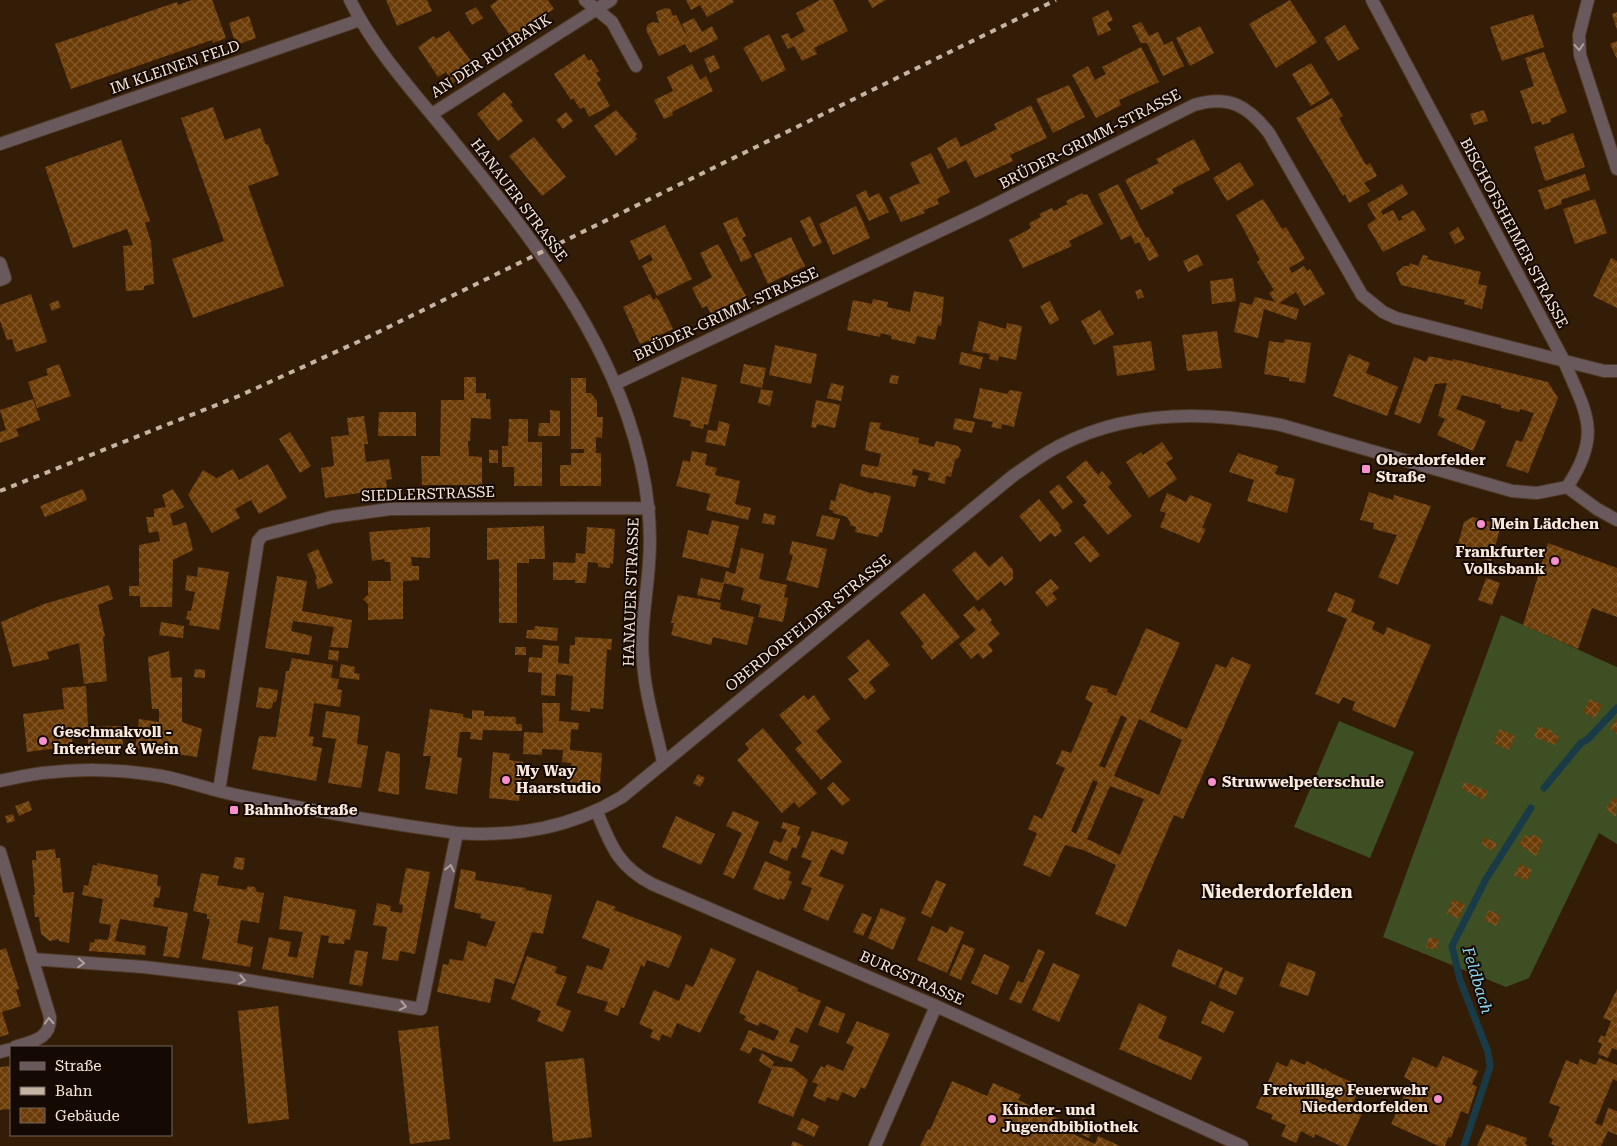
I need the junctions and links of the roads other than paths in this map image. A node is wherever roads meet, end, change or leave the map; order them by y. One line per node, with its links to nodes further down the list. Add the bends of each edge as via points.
1 (350, 0): 6 (street, HANAUER STRASSE)
2 (611, 0): 5 (street, AN DER RUHBANK)
3 (1372, 0): 13 (street, BISCHOFSHEIMER STRASSE)
4 (1588, 0): 10 (street, one-way to 10, via 1578,35 1580,55)
5 (589, 5): 7 (street, via 612,22); 8 (street, AN DER RUHBANK)
6 (360, 20): 8 (street, HANAUER STRASSE, via 388,61); 9 (street, IM KLEINEN FELD)
7 (636, 66)
8 (432, 114): 15 (street, HANAUER STRASSE, via 541,252 578,310)
9 (0, 144)
10 (1617, 169)
11 (0, 263): 12 (street, via 5,278)
12 (0, 280)
13 (1563, 359): 14 (street, BRÜDER-GRIMM-STRASSE, via 1604,371); 15 (street, BRÜDER-GRIMM-STRASSE, via 1396,318 1372,304 1362,295 1260,121 1240,105 1213,101 1194,105 978,213); 16 (street, BISCHOFSHEIMER STRASSE, via 1582,403 1589,434 1584,459)
14 (1617, 371)
15 (615, 384): 17 (street, HANAUER STRASSE, via 641,458)
16 (1567, 487): 18 (street); 19 (street, OBERDORFELDER STRASSE, via 1537,493 1512,491 1281,426 1228,416 1179,416 1109,427 1061,445 1014,475)
17 (649, 508): 19 (street, HANAUER STRASSE, via 643,662); 21 (street, SIEDLERSTRASSE, via 390,509 332,517 263,535 258,541)
18 (1617, 520)
19 (663, 762): 22 (street, OBERDORFELDER STRASSE, via 622,797)
20 (0, 781): 21 (street, OBERDORFELDER STRASSE, via 26,774 88,770 163,776)
21 (219, 792): 23 (street, OBERDORFELDER STRASSE)
22 (597, 812): 23 (street, OBERDORFELDER STRASSE, via 526,832); 26 (street, BURGSTRASSE, via 612,849 638,876)
23 (457, 832): 25 (street, one-way to 23, via 228,977 421,1009)
24 (0, 852): 25 (street)
25 (32, 959): 27 (street, one-way to 25, via 39,1039 50,1028)
26 (936, 1006): 28 (street); 29 (street, BURGSTRASSE)
27 (18, 1046)
28 (875, 1146)
29 (1242, 1146)

